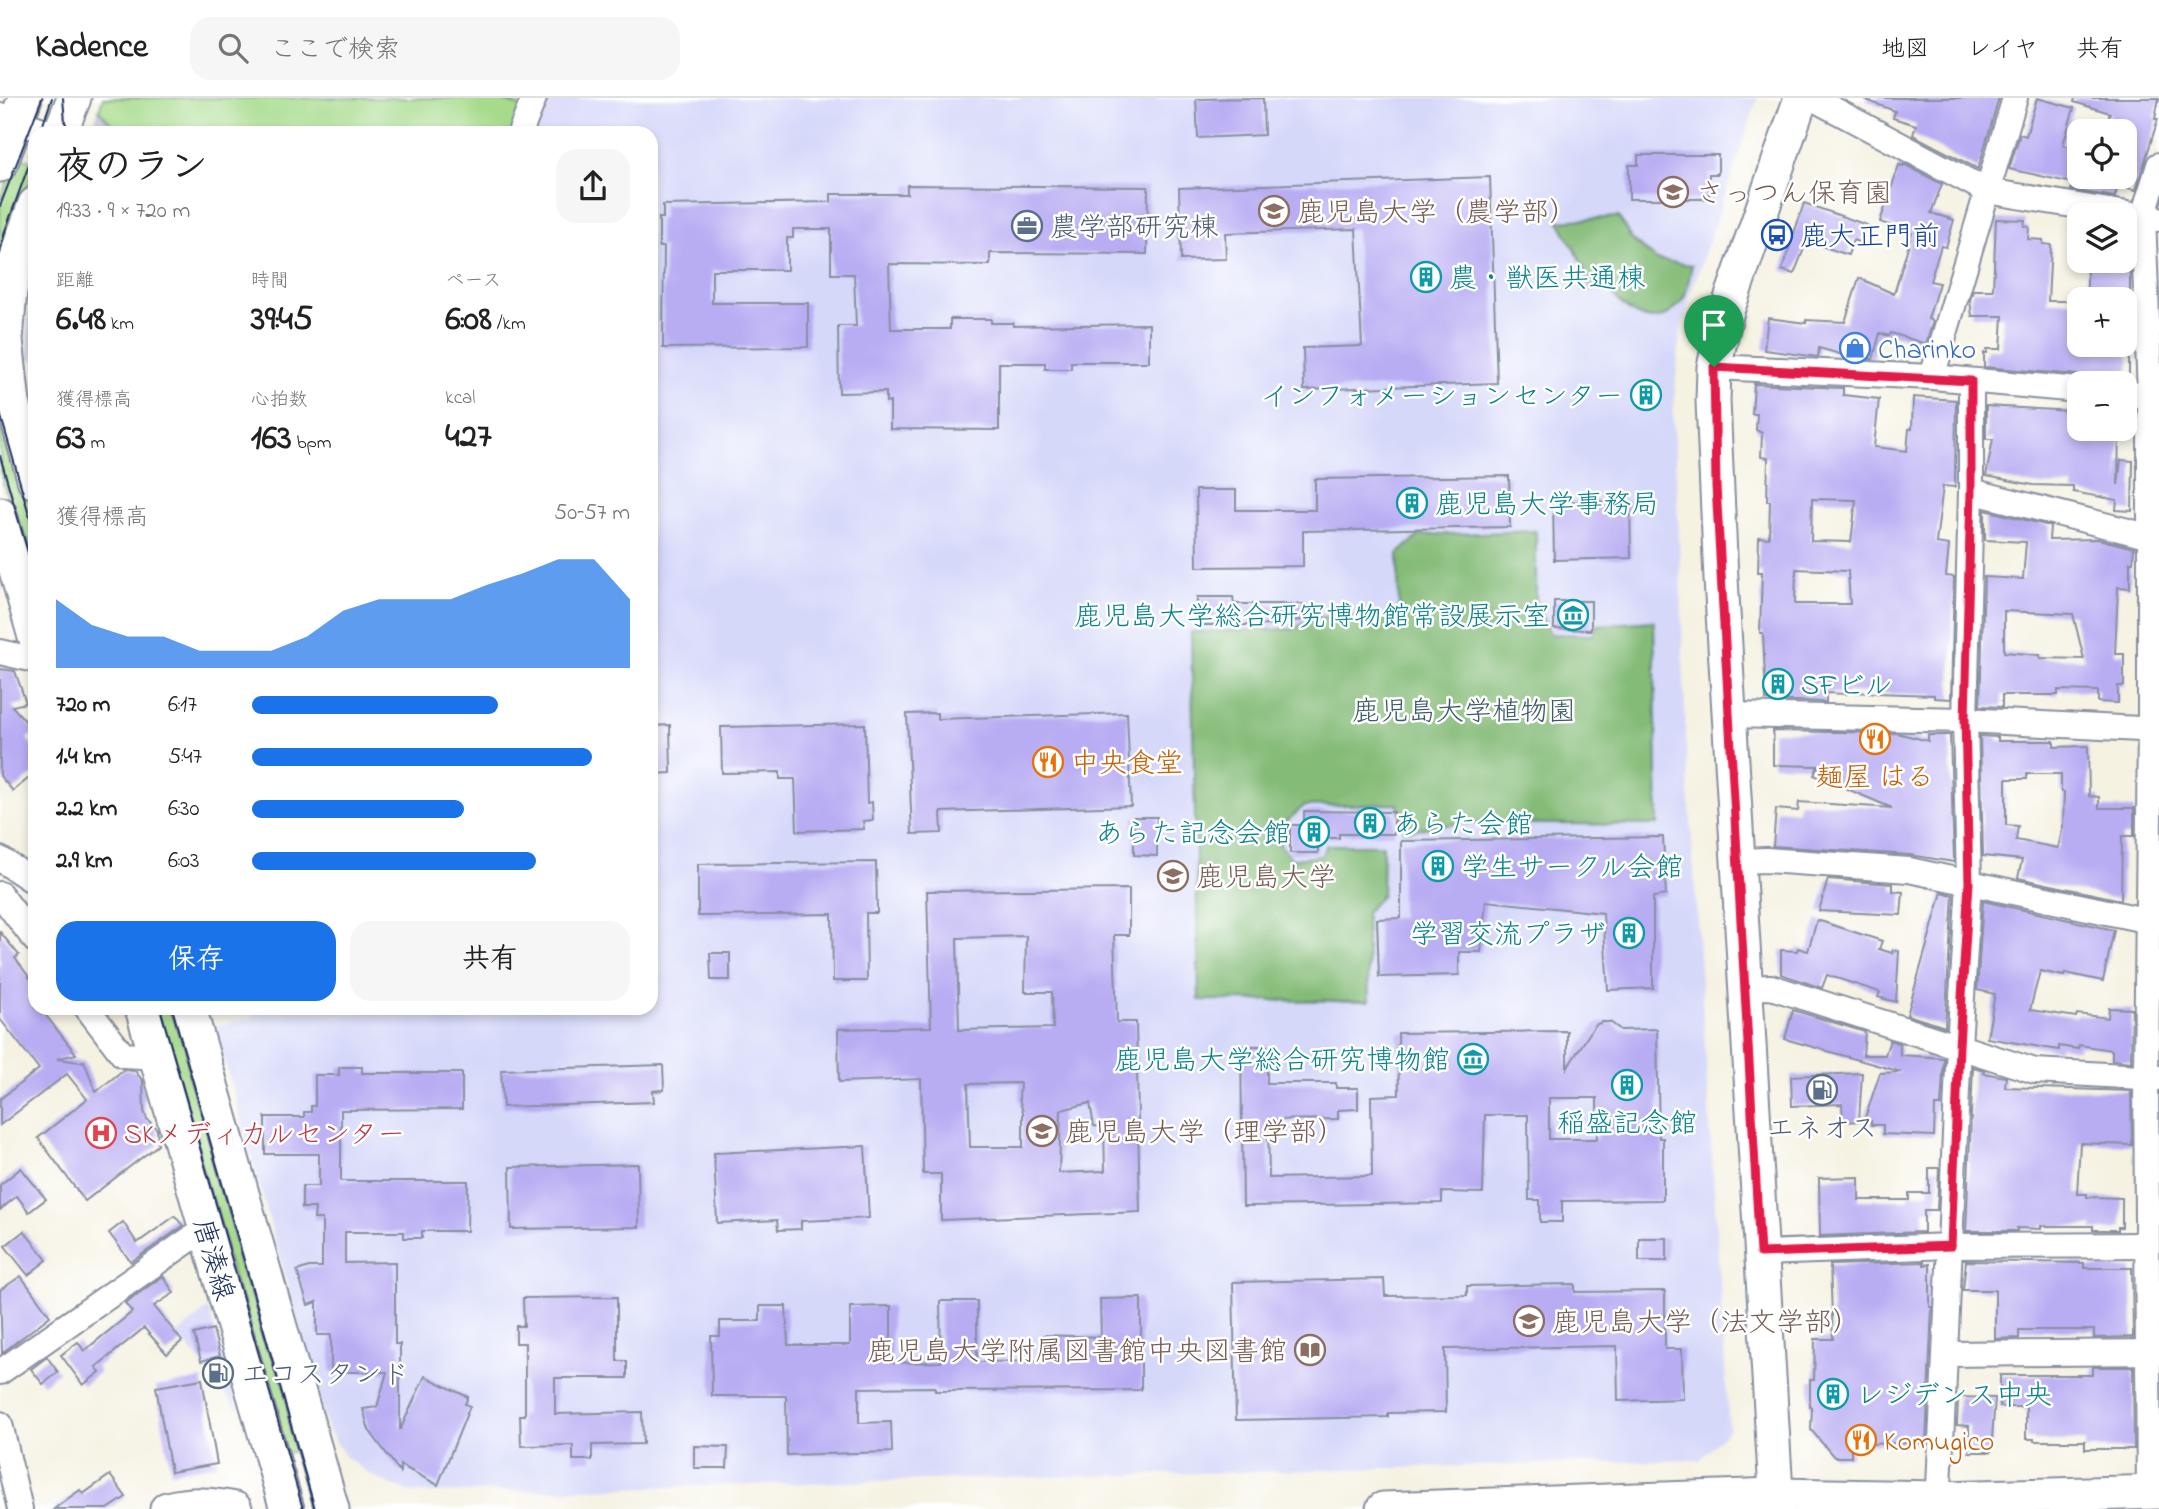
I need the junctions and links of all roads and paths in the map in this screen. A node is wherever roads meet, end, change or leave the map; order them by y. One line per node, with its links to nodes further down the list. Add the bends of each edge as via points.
1 (74, 98): 8 (street)
2 (534, 98): 9 (street)
3 (1801, 98): 15 (street, via 1727,311)
4 (1812, 98): 12 (street)
5 (2015, 98): 12 (street)
6 (14, 112): 7 (street); 10 (street)
7 (39, 126)
8 (63, 126)
9 (523, 126)
10 (0, 165)
11 (2159, 165): 13 (street)
12 (1987, 191): 13 (street); 16 (street)
13 (2151, 217): 19 (street)
14 (28, 223): 20 (street, via 10,291 6,340 13,403)
15 (1714, 367): 16 (street); 27 (street)
16 (1932, 377): 17 (street)
17 (1971, 381): 18 (street); 21 (street)
18 (2067, 389)
19 (2154, 396): 23 (street)
20 (28, 457)
21 (1971, 491): 23 (street); 28 (street)
22 (0, 514): 24 (street)
23 (2154, 538): 29 (street)
24 (28, 612)
25 (0, 652): 26 (street)
26 (28, 658)
27 (1729, 715): 28 (street); 31 (street)
28 (1965, 720): 29 (street); 33 (street)
29 (2154, 729): 35 (street)
30 (0, 859): 32 (street)
31 (1738, 862): 33 (street, via 1909,870); 37 (street)
32 (28, 877)
33 (1969, 883): 35 (street); 41 (street)
34 (0, 894): 36 (street)
35 (2153, 922): 43 (street)
36 (28, 931)
37 (1745, 988): 41 (street, via 1771,987); 47 (street)
38 (92, 1015): 42 (street, via 123,1055)
39 (144, 1015): 42 (street, 唐湊線)
40 (191, 1015): 59 (street, 唐湊線)
41 (1959, 1046): 43 (street, via 2035,1071); 46 (street)
42 (155, 1052): 44 (street, 唐湊線)
43 (2152, 1078): 45 (street)
44 (206, 1228): 50 (street); 58 (street, 唐湊線)
45 (2147, 1245): 46 (street); 48 (street)
46 (1951, 1246): 47 (street); 49 (street)
47 (1760, 1253): 53 (street)
48 (2154, 1352): 49 (street); 52 (street)
49 (1946, 1354): 55 (street)
50 (0, 1372)
51 (0, 1424): 54 (street)
52 (2152, 1498): 55 (street)
53 (1777, 1502): 55 (street); 60 (street)
54 (21, 1504)
55 (1938, 1504)
56 (167, 1509): 57 (street, via 185,1504)
57 (235, 1509)
58 (287, 1509)
59 (332, 1509)
60 (1383, 1509)

